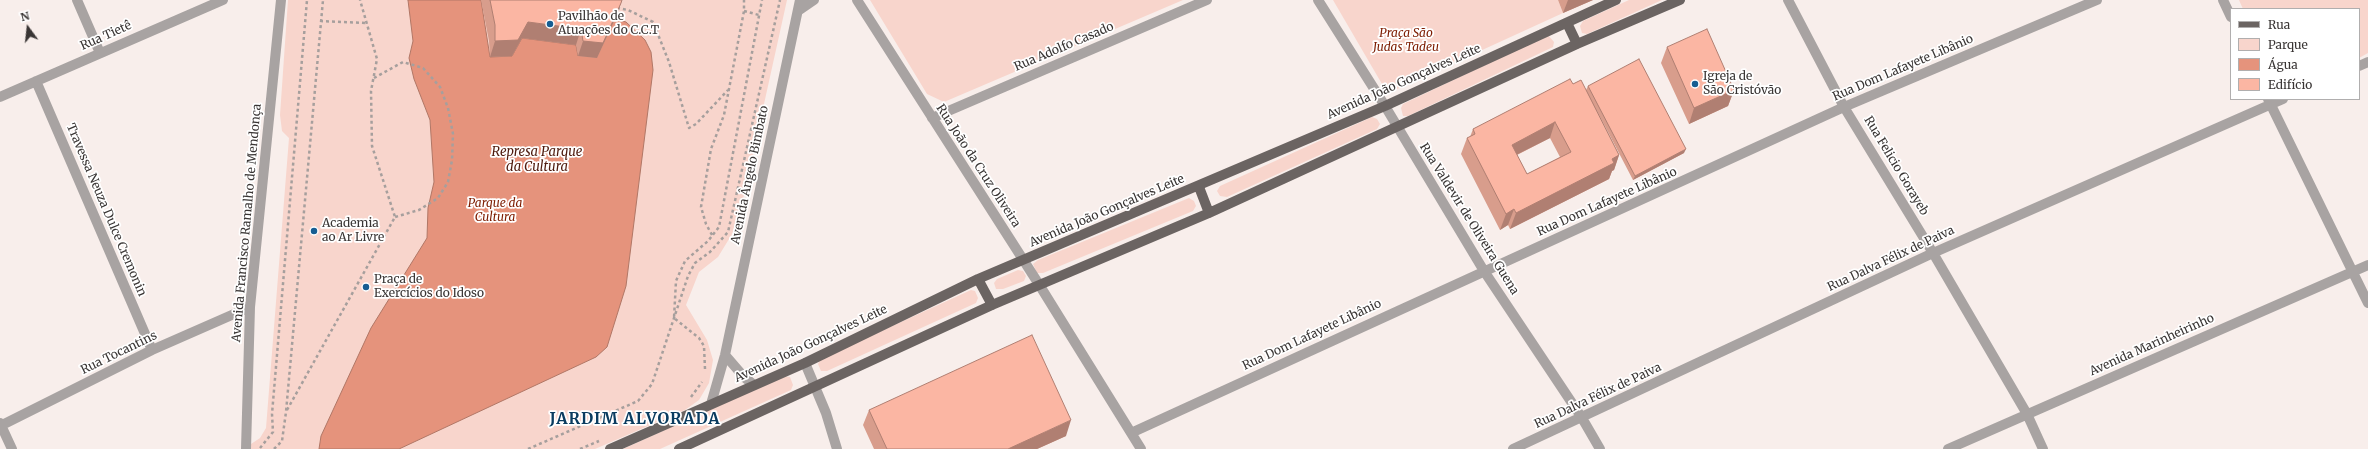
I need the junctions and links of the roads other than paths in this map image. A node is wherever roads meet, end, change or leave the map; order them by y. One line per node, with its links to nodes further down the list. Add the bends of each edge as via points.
1 (77, 0): 18 (street)
2 (223, 0): 18 (street, Rua Tietê)
3 (281, 0): 37 (street, Avenida Francisco Ramalho de Mendonça)
4 (800, 0): 14 (street, Avenida Ângelo Bimbato)
5 (814, 0): 14 (street)
6 (857, 0): 24 (street, Rua João da Cruz Oliveira)
7 (1207, 0): 24 (street, Rua Adolfo Casado)
8 (1318, 0): 22 (street, Rua Valdevir de Oliveira Guena)
9 (1616, 0): 16 (main road, Avenida João Gonçalves Leite)
10 (1680, 0): 17 (main road)
11 (1788, 0): 23 (street, Rua Felicio Gorayeb)
12 (2097, 0): 23 (street, Rua Dom Lafayete Libânio)
13 (2223, 0): 15 (street)
14 (798, 11): 39 (street, Avenida Ângelo Bimbato)
15 (2230, 15)
16 (1566, 23): 17 (main road); 22 (main road, Avenida João Gonçalves Leite)
17 (1577, 44): 25 (main road)
18 (100, 53): 19 (street, Rua Tietê)
19 (36, 81): 20 (street, Rua Tietê); 38 (street, Travessa Neuza Dulce Cremonin)
20 (0, 97)
21 (2269, 102): 28 (street, Rua Dalva Félix de Paiva); 32 (street)
22 (1385, 106): 25 (street, Rua Valdevir de Oliveira Guena); 26 (main road, Avenida João Gonçalves Leite)
23 (1844, 107): 28 (street, Rua Felicio Gorayeb); 31 (street, Rua Dom Lafayete Libânio, via 1702,174)
24 (932, 118): 29 (street, Rua João da Cruz Oliveira)
25 (1397, 127): 27 (main road); 31 (street, Rua Valdevir de Oliveira Guena)
26 (1198, 187): 27 (main road); 29 (main road, Avenida João Gonçalves Leite)
27 (1209, 213): 34 (main road)
28 (1933, 253): 44 (street, Rua Felicio Gorayeb); 45 (street, Rua Dalva Félix de Paiva)
29 (1023, 260): 33 (main road, Avenida João Gonçalves Leite); 34 (street, Rua João da Cruz Oliveira)
30 (2368, 265): 32 (street, Avenida Marinheirinho)
31 (1484, 270): 45 (street, Rua Valdevir de Oliveira Guena); 47 (street, Rua Dom Lafayete Libânio)
32 (2354, 271): 35 (street); 44 (street, Avenida Marinheirinho)
33 (978, 279): 36 (main road); 40 (main road, Avenida João Gonçalves Leite)
34 (1040, 286): 36 (main road); 47 (street, Rua João da Cruz Oliveira)
35 (2368, 303)
36 (992, 305): 42 (main road)
37 (250, 307): 38 (street, Rua Tocantins); 49 (street, Avenida Francisco Ramalho de Mendonça)
38 (152, 350): 46 (street, Rua Tocantins)
39 (725, 355): 41 (street); 43 (street, Avenida Ângelo Bimbato)
40 (805, 363): 41 (main road, Avenida João Gonçalves Leite); 42 (street)
41 (754, 385): 43 (main road, Avenida João Gonçalves Leite)
42 (816, 387): 51 (main road); 52 (street)
43 (711, 404): 50 (main road, Avenida João Gonçalves Leite)
44 (2027, 414): 56 (street, Avenida Marinheirinho); 57 (street, Rua Felicio Gorayeb)
45 (1582, 418): 54 (street, Rua Dalva Félix de Paiva); 55 (street, Rua Valdevir de Oliveira Guena)
46 (0, 425): 48 (street)
47 (1131, 433): 53 (street, Rua João da Cruz Oliveira)
48 (12, 449)
49 (246, 449)
50 (610, 449)
51 (679, 449)
52 (837, 449)
53 (1141, 449)
54 (1513, 449)
55 (1600, 449)
56 (1948, 449)
57 (2043, 449)

